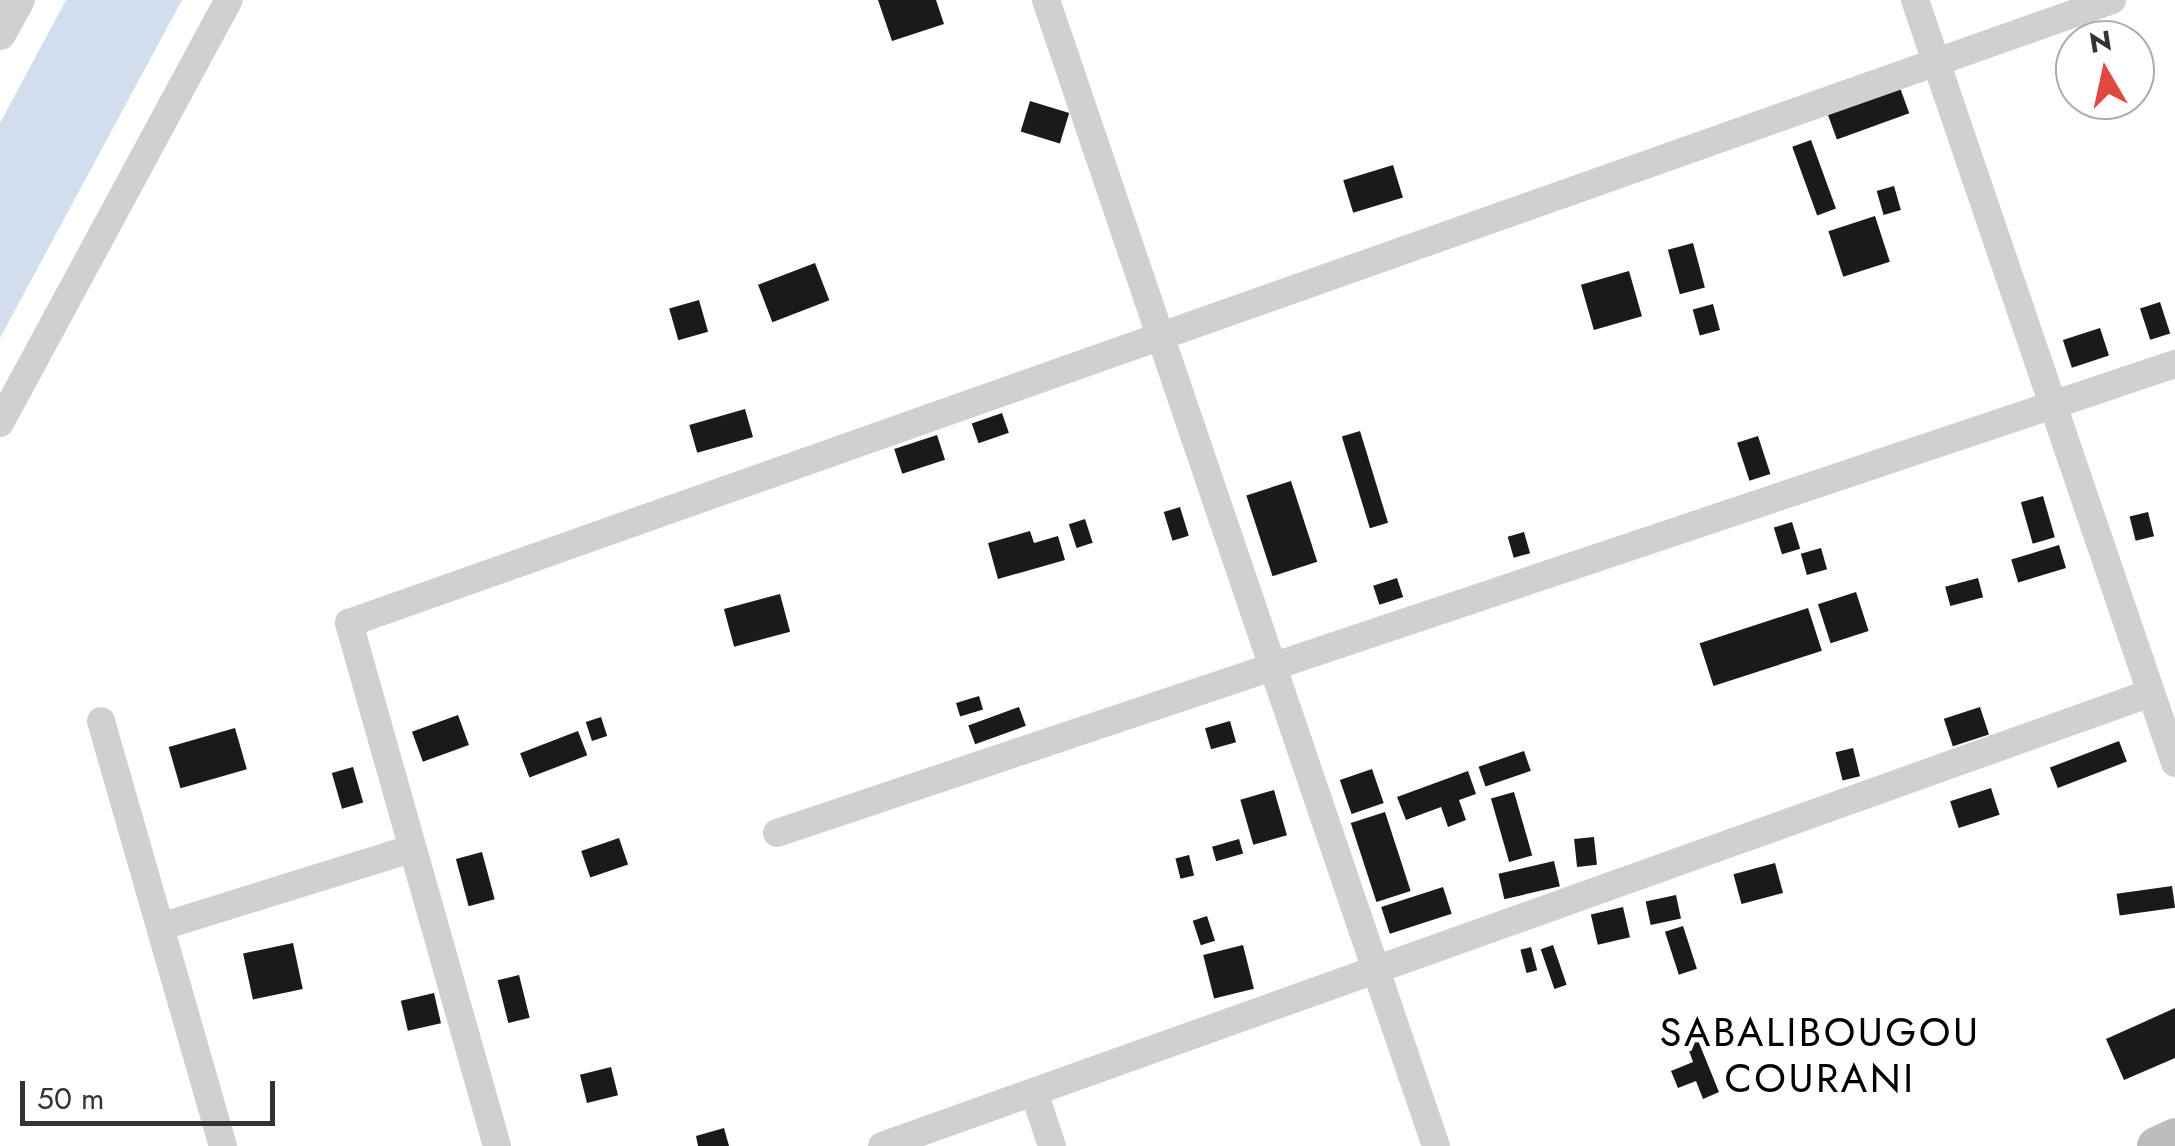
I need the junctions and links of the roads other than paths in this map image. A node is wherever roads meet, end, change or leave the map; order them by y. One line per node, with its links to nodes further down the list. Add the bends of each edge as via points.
1 (19, 0): 6 (street)
2 (229, 0): 11 (street)
3 (1046, 0): 8 (street)
4 (1915, 0): 7 (street)
5 (2112, 0): 7 (street)
6 (0, 34)
7 (1936, 62): 8 (street); 10 (street)
8 (1161, 336): 12 (street); 17 (street, via 349,623)
9 (2175, 364): 10 (street)
10 (2054, 408): 12 (street); 13 (street)
11 (0, 424)
12 (1274, 668): 16 (street); 19 (street)
13 (2151, 693): 15 (street); 19 (street)
14 (101, 721): 18 (street)
15 (2175, 763)
16 (777, 833)
17 (411, 849): 18 (street); 23 (street)
18 (160, 927): 22 (street)
19 (1376, 970): 20 (street); 26 (street)
20 (1034, 1092): 24 (street); 25 (street)
21 (2175, 1137): 27 (main road)
22 (214, 1142)
23 (497, 1146)
24 (882, 1146)
25 (1052, 1146)
26 (1436, 1146)
27 (2156, 1146)

